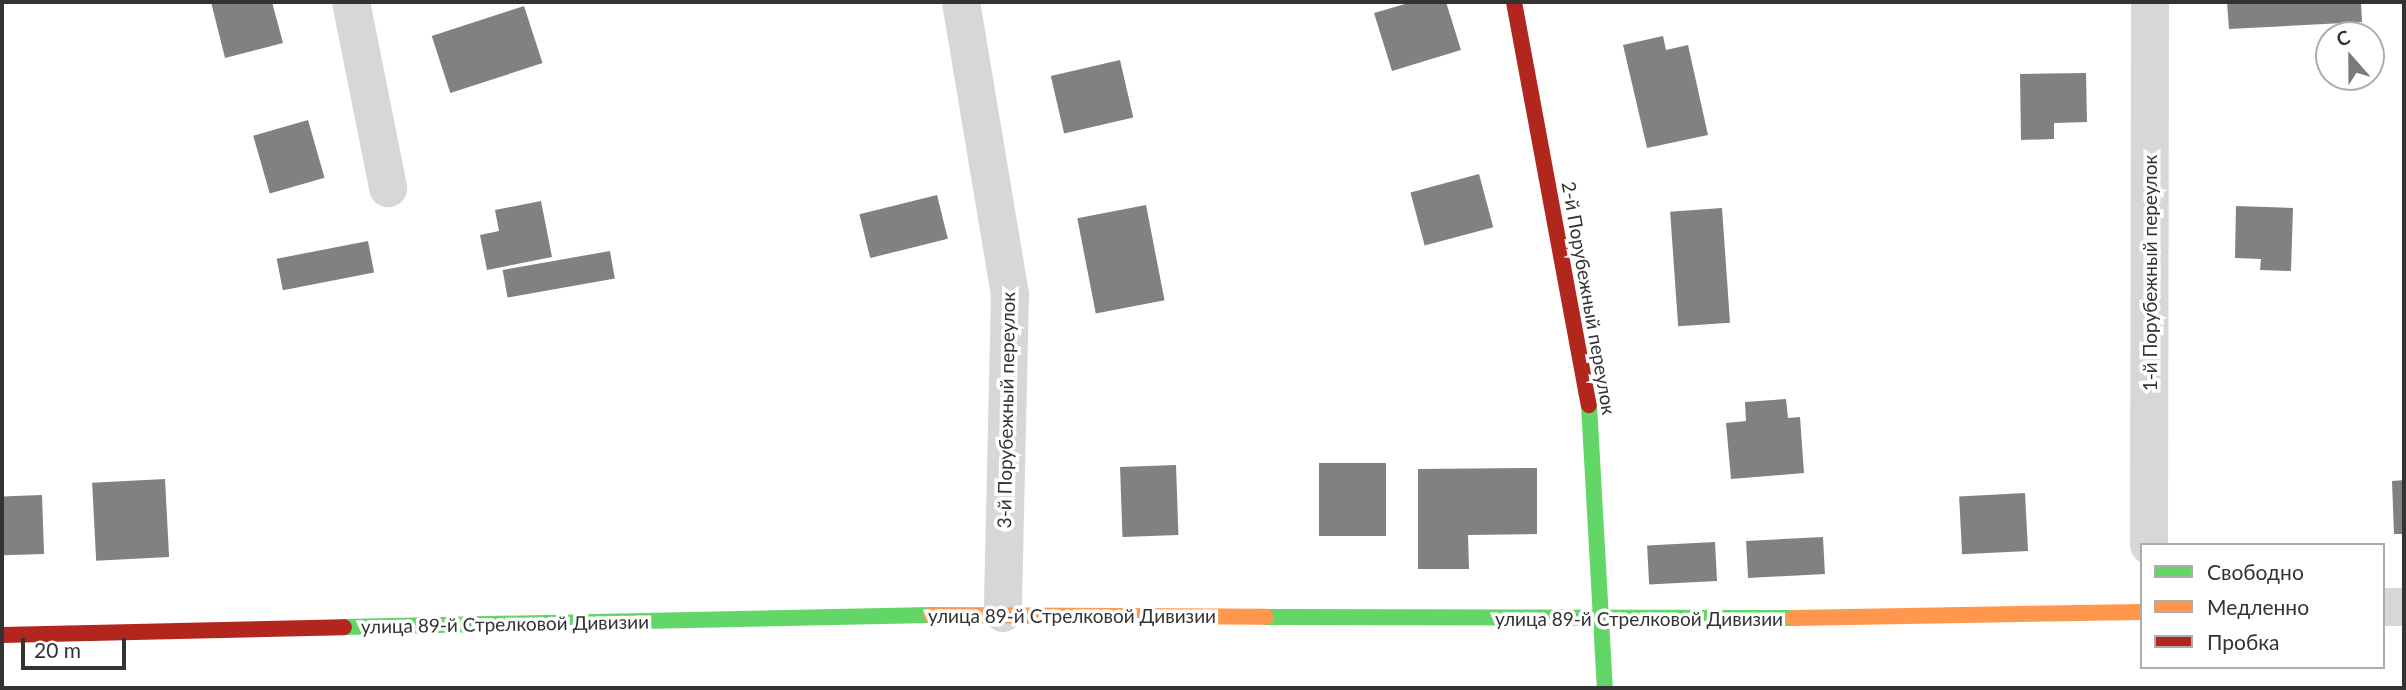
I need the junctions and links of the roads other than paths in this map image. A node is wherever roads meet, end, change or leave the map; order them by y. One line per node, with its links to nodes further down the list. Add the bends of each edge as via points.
1 (351, 2): 5 (street)
2 (961, 2): 10 (street, 3-й Порубежный переулок, via 1010,294)
3 (1514, 2): 11 (street, 2-й Порубежный переулок, via 1588,394)
4 (2150, 2): 6 (street, 1-й Порубежный переулок)
5 (388, 187)
6 (2150, 543)
7 (2385, 607): 8 (street)
8 (2404, 607)
9 (2140, 612): 11 (street, улица 89-й Стрелковой Дивизии)
10 (1003, 613): 11 (street, улица 89-й Стрелковой Дивизии); 12 (street, улица 89-й Стрелковой Дивизии)
11 (1604, 621): 13 (street, 2-й Порубежный переулок)
12 (2, 635)
13 (1605, 688)

